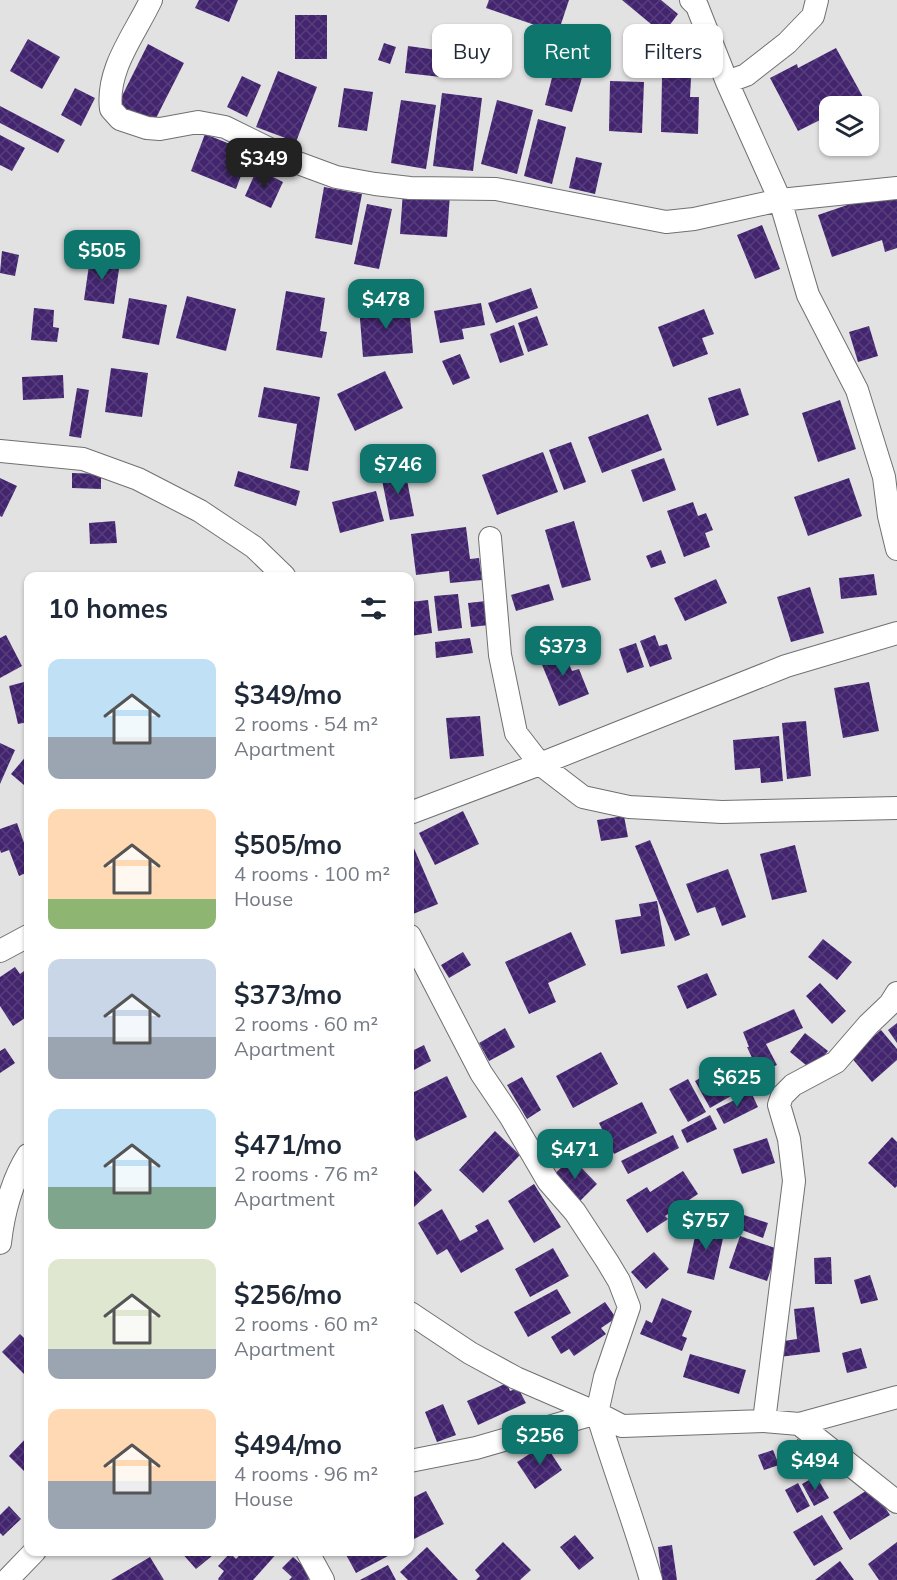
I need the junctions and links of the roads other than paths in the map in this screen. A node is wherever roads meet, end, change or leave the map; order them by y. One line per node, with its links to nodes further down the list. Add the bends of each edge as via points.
1 (151, 0): 6 (street, via 120,58 110,100 111,109 120,118 147,128 198,122 216,125 336,177 410,188 496,189 666,222)
2 (691, 0): 4 (street, via 697,6)
3 (817, 0): 4 (street, via 813,16 787,42 746,75)
4 (727, 82): 6 (street)
5 (897, 188): 6 (street)
6 (780, 200): 9 (street, via 808,295 857,390 884,477)
7 (0, 451): 10 (street, via 83,459 138,479 200,511 254,547)
8 (490, 538): 12 (street, via 500,655 516,733)
9 (897, 549)
10 (280, 572)
11 (897, 633): 12 (street, via 786,666)
12 (540, 764): 13 (street, via 583,797 629,807 722,812); 14 (street)
13 (897, 808)
14 (414, 811)
15 (24, 938): 17 (street)
16 (414, 944): 23 (street, via 481,1073 548,1181 575,1212 619,1281 628,1307)
17 (0, 951)
18 (897, 993): 24 (street, via 836,1062 793,1085 779,1105 795,1181)
19 (24, 1162): 20 (street, via 9,1198)
20 (0, 1243)
21 (414, 1316): 23 (street, via 516,1378)
22 (897, 1397): 25 (street)
23 (597, 1413): 24 (street, via 622,1426); 26 (street, via 476,1448); 32 (street)
24 (764, 1421): 25 (street)
25 (799, 1424): 27 (street)
26 (414, 1460)
27 (897, 1502)
28 (30, 1556): 30 (street)
29 (310, 1556): 31 (street)
30 (7, 1580)
31 (322, 1580)
32 (651, 1580)

